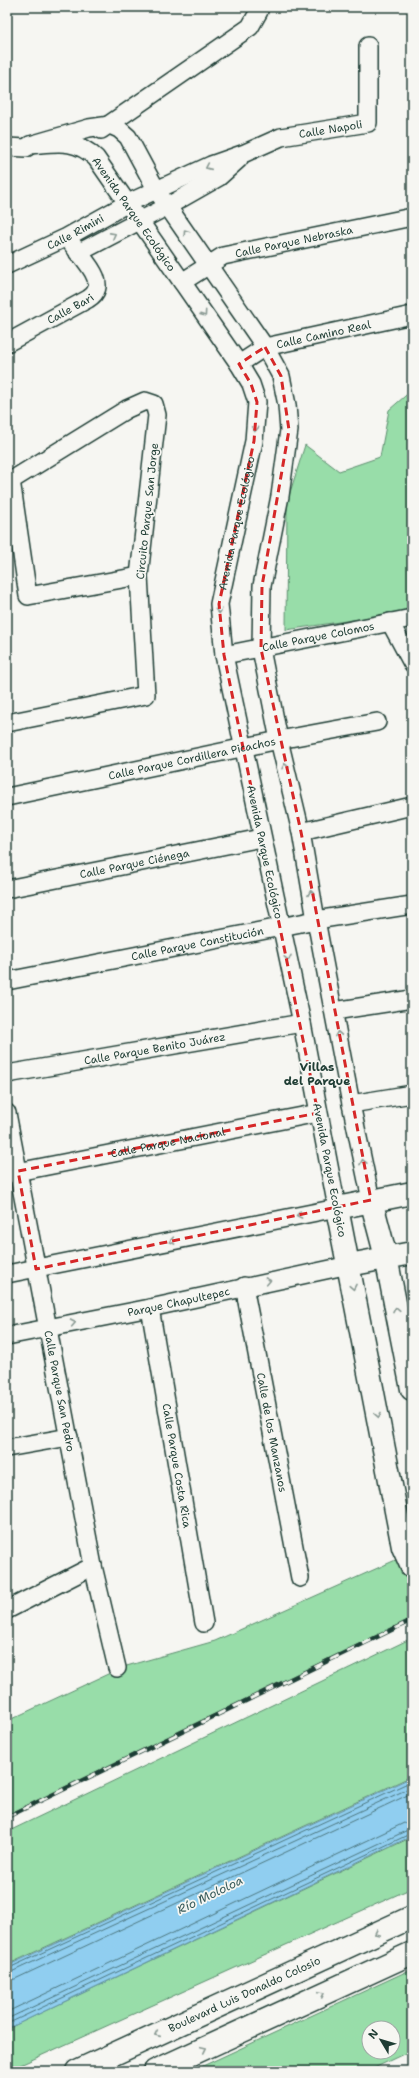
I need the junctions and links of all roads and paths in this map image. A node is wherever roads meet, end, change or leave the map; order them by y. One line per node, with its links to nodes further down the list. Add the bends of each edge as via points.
1 (258, 7): 3 (street, via 259,11 250,27)
2 (368, 46): 7 (street, Calle Napoli, via 368,122 281,138)
3 (110, 126): 4 (street, via 89,128); 5 (street); 8 (street, Avenida Parque Ecológico, via 119,129 128,137)
4 (30, 145): 5 (street); 6 (street, via 26,148)
5 (78, 145): 8 (street, Avenida Parque Ecológico)
6 (7, 147)
7 (245, 153): 8 (street, Calle Napoli, one-way to 8, via 211,165); 9 (street, Calle Napoli, via 219,177)
8 (142, 197): 9 (street, Avenida Parque Ecológico); 9 (street, Avenida Parque Ecológico); 11 (street, Calle Rimini)
9 (154, 213): 12 (street, Calle Rimini, one-way to 9); 13 (street, Avenida Parque Ecológico, one-way to 9); 15 (street, Avenida Parque Ecológico)
10 (412, 217): 13 (street, Calle Parque Nebraska, via 223,256)
11 (67, 237): 12 (street, Calle Bari); 14 (street, Calle Rimini)
12 (78, 253): 17 (street, Calle Bari, via 98,282 93,296)
13 (208, 264): 15 (street, Calle Parque Nebraska); 18 (street, Avenida Parque Ecológico)
14 (7, 265)
15 (182, 282): 19 (street, Avenida Parque Ecológico, one-way to 19)
16 (412, 315): 18 (street, Calle Camino Real)
17 (7, 343)
18 (265, 346): 19 (street, Calle Camino Real); 24 (street, Avenida Parque Ecológico, via 280,376 289,430 280,496 262,586)
19 (239, 364): 25 (street, Avenida Parque Ecológico, one-way to 25, via 251,384 256,402 254,441 219,604)
20 (9, 482): 21 (street, via 28,596); 21 (street, Circuito Parque San Jorge, via 126,409 140,402 152,402 157,415)
21 (139, 576): 28 (street, Circuito Parque San Jorge, via 146,695)
22 (412, 618): 23 (street, Calle Parque Colomos)
23 (390, 622): 24 (street, Calle Parque Colomos); 26 (street)
24 (261, 649): 25 (street, Calle Parque Colomos); 29 (street, Avenida Parque Ecológico)
25 (224, 655): 30 (street, Avenida Parque Ecológico)
26 (412, 662)
27 (378, 722): 29 (street, Calle Parque Cordillera Picachos)
28 (7, 723)
29 (279, 740): 30 (street, Calle Parque Cordillera Picachos); 33 (street, Avenida Parque Ecológico, one-way to 29)
30 (242, 748): 31 (street, Calle Parque Cordillera Picachos); 34 (street, Avenida Parque Ecológico)
31 (7, 797)
32 (412, 806): 33 (street)
33 (301, 832): 37 (street, Avenida Parque Ecológico, one-way to 33)
34 (261, 838): 35 (street, Calle Parque Ciénega); 38 (street, Avenida Parque Ecológico)
35 (7, 889)
36 (412, 905): 37 (street, Calle Parque Constitución)
37 (316, 920): 38 (street, Calle Parque Constitución); 41 (street, Avenida Parque Ecológico)
38 (282, 928): 39 (street, Calle Parque Constitución); 42 (street, Avenida Parque Ecológico, one-way to 42)
39 (7, 981)
40 (412, 999): 41 (street)
41 (334, 1011): 45 (street, Avenida Parque Ecológico, one-way to 41)
42 (302, 1023): 43 (street, Calle Parque Benito Juárez); 47 (street, Avenida Parque Ecológico)
43 (7, 1074)
44 (412, 1094): 45 (street)
45 (351, 1104): 50 (street, Avenida Parque Ecológico, one-way to 45)
46 (7, 1112): 48 (street, Calle Parque San Pedro)
47 (318, 1113): 48 (street, Calle Parque Nacional); 51 (street, Avenida Parque Ecológico)
48 (12, 1172): 55 (street, Calle Parque San Pedro)
49 (412, 1193): 50 (street)
50 (371, 1200): 51 (street); 53 (street, Avenida Parque Ecológico)
51 (337, 1208): 54 (street, Avenida Parque Ecológico); 55 (street, one-way to 55)
52 (412, 1252): 53 (street)
53 (386, 1257): 54 (street); 61 (street, Avenida Parque Ecológico, one-way to 53)
54 (349, 1265): 57 (street, Parque Chapultepec, one-way to 54); 64 (street, Avenida Parque Ecológico, one-way to 64, via 403,1547)
55 (36, 1269): 56 (street); 59 (street, Calle Parque San Pedro)
56 (7, 1274)
57 (244, 1286): 58 (street, Parque Chapultepec); 66 (street, Calle de los Manzanos)
58 (150, 1308): 59 (street, Parque Chapultepec, one-way to 58); 68 (street, Calle Parque Costa Rica)
59 (48, 1328): 60 (street, Parque Chapultepec); 62 (street, Calle Parque San Pedro)
60 (7, 1336)
61 (412, 1390)
62 (69, 1437): 63 (street); 65 (street, Calle Parque San Pedro)
63 (7, 1448)
64 (411, 1561)
65 (93, 1566): 67 (street); 69 (street, Calle Parque San Pedro)
66 (300, 1578)
67 (7, 1610)
68 (204, 1623)
69 (116, 1668)
70 (412, 1917): 72 (street, Boulevard Luis Donaldo Colosio, one-way to 72)
71 (412, 1952): 73 (street, one-way to 71)
72 (76, 2071)
73 (156, 2071)

